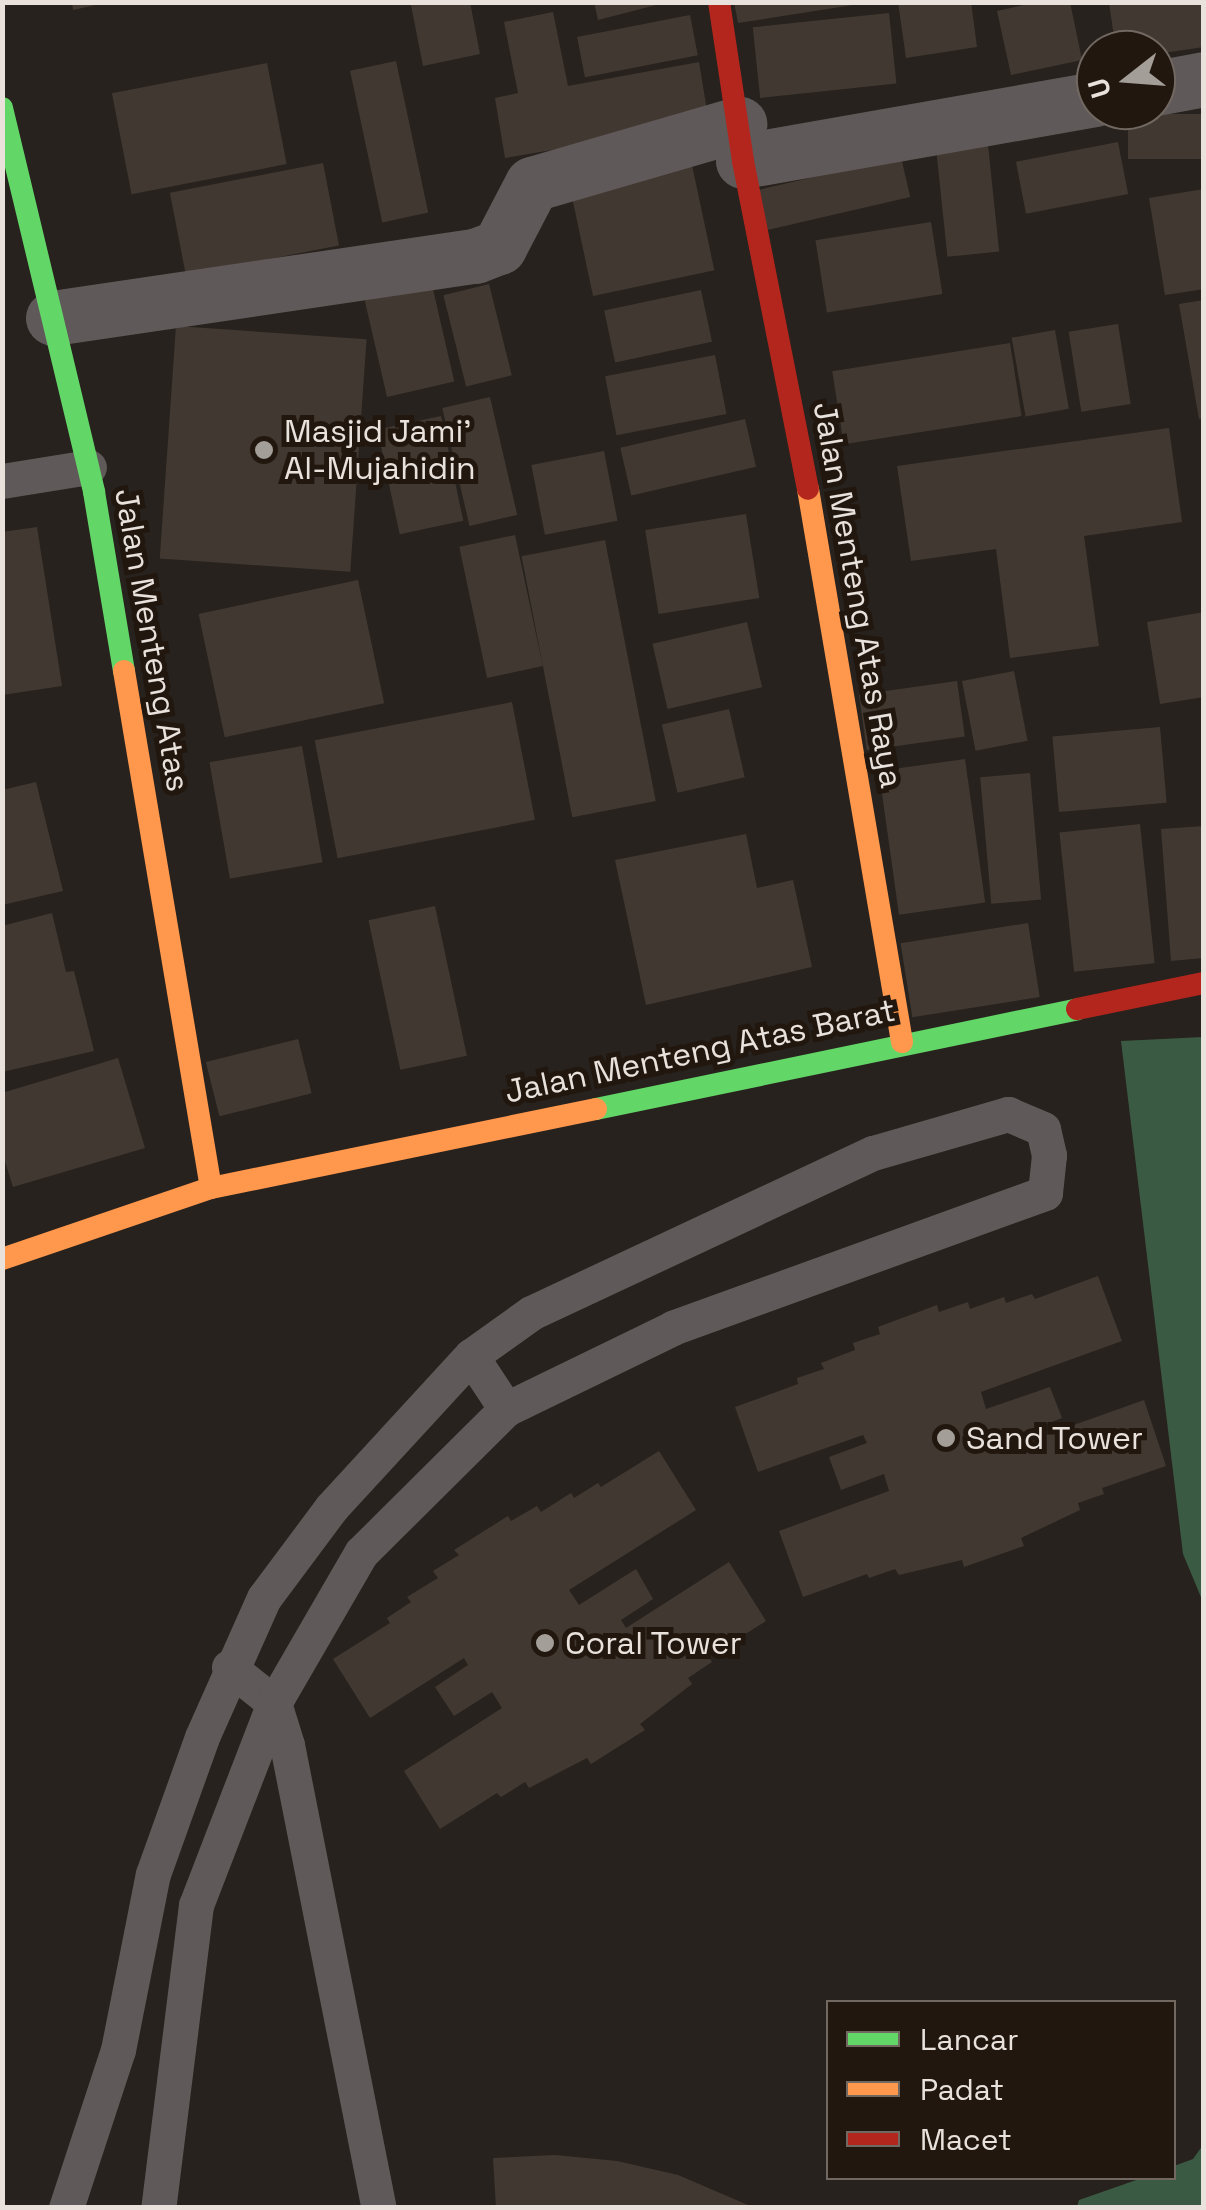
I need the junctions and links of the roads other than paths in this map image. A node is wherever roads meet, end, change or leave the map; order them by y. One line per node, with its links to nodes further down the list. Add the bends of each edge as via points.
1 (719, 2): 6 (street, Jalan Menteng Atas Raya)
2 (1204, 78): 3 (street)
3 (1176, 84)
4 (1076, 101): 6 (street)
5 (2, 108): 7 (street, Jalan Menteng Atas)
6 (741, 142): 7 (street, via 532,184 499,247 475,256); 11 (street, Jalan Menteng Atas Raya, via 829,598)
7 (52, 318): 8 (street, Jalan Menteng Atas)
8 (89, 466): 9 (lane); 12 (street, Jalan Menteng Atas)
9 (2, 481)
10 (1204, 983): 11 (street, Jalan Menteng Atas Barat)
11 (902, 1042): 12 (street, Jalan Menteng Atas Barat)
12 (211, 1188): 13 (street, Jalan Menteng Atas Barat)
13 (2, 1259)
14 (471, 1356): 15 (lane); 15 (lane, via 531,1313 873,1153 1008,1114 1043,1129 1045,1192 673,1328); 16 (lane, via 331,1508 264,1598)
15 (506, 1409): 17 (lane, via 361,1553)
16 (229, 1666): 17 (lane); 18 (lane, via 153,1874 118,2050)
17 (274, 1703): 19 (lane, via 196,1905); 20 (lane, via 316,1872)
18 (66, 2208)
19 (158, 2208)
20 (379, 2208)

